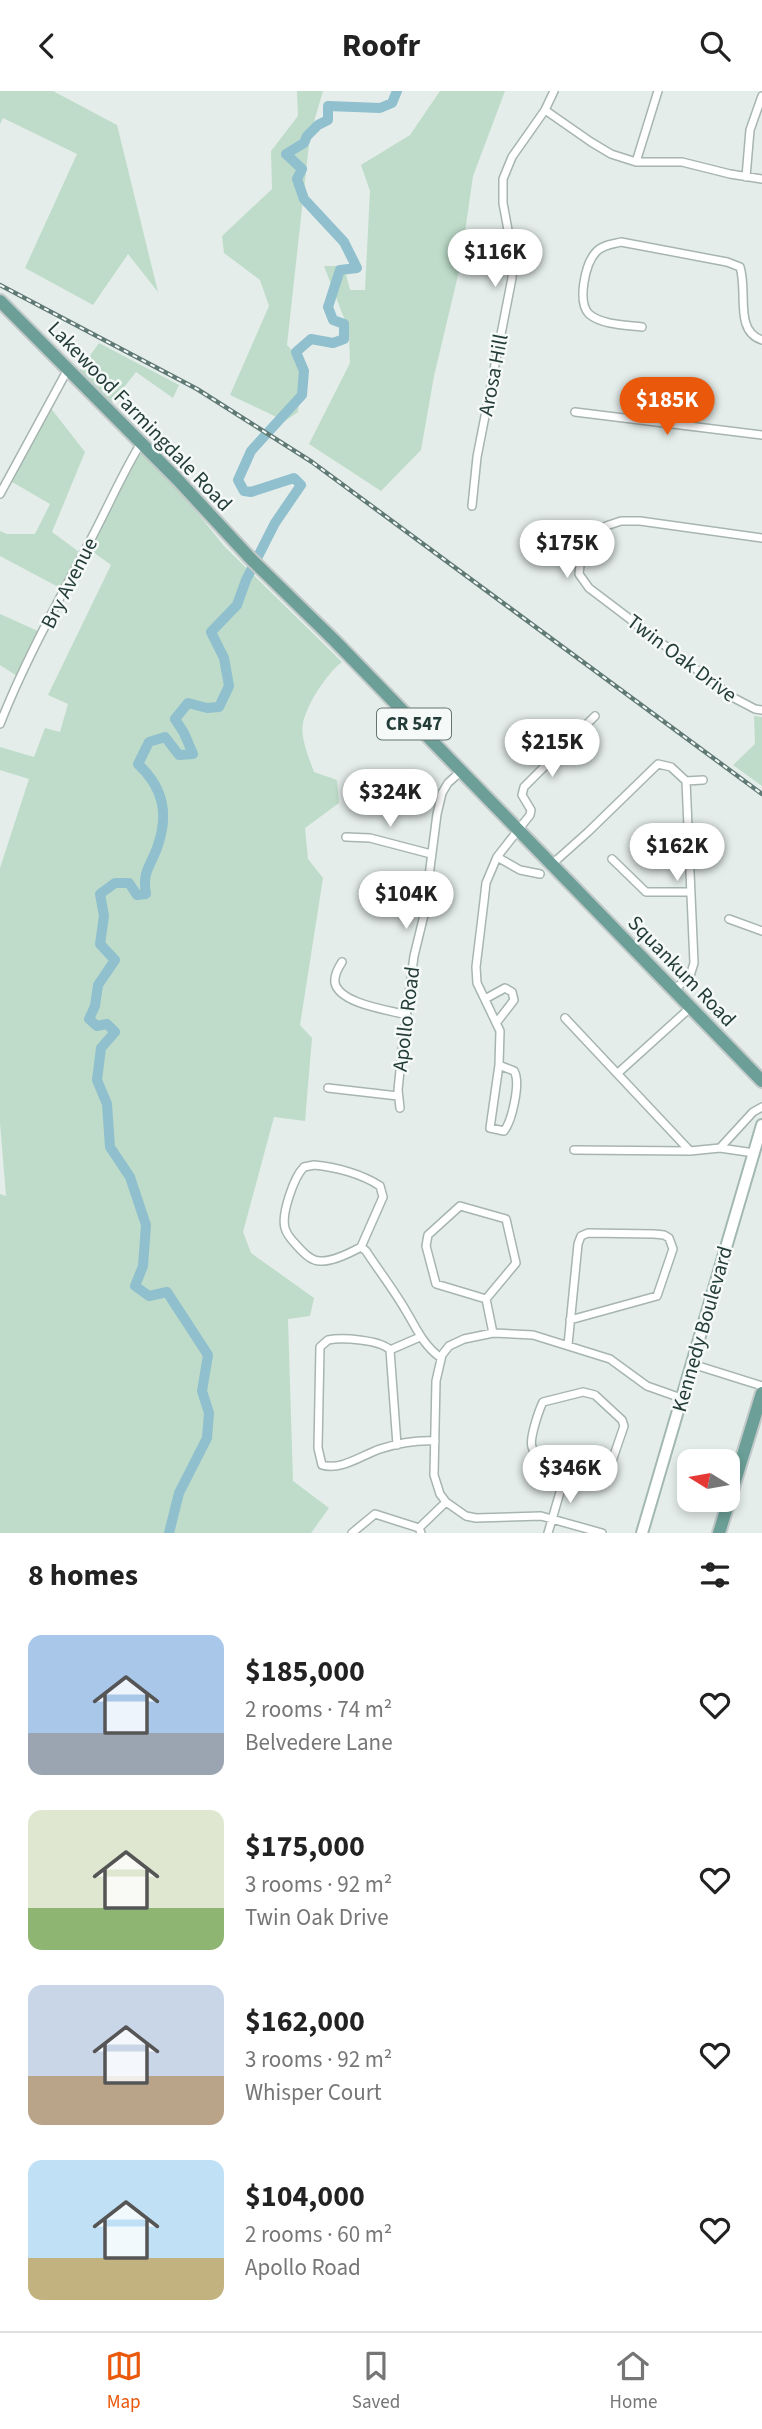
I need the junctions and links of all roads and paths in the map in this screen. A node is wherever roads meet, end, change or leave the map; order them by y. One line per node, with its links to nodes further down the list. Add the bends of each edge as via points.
1 (554, 91): 4 (street, Arosa Hill)
2 (658, 91): 5 (street)
3 (762, 96): 6 (street, via 750,130)
4 (545, 110): 5 (street, via 611,154); 16 (street, Arosa Hill, via 512,157 503,179 513,268)
5 (636, 162): 6 (street, via 682,162)
6 (746, 177): 7 (street)
7 (762, 179)
8 (0, 301): 11 (main road, Lakewood Farmingdale Road / CR 547)
9 (642, 327): 10 (street, via 598,320 587,312 582,298 587,269 595,253 607,245 621,242 740,267 743,321 754,337)
10 (762, 340)
11 (68, 369): 14 (main road, Lakewood Farmingdale Road / CR 547); 15 (street)
12 (575, 412): 13 (street)
13 (762, 435)
14 (141, 443): 18 (main road, Lakewood Farmingdale Road / CR 547); 21 (street, Bry Avenue, via 19,678)
15 (0, 494)
16 (472, 506)
17 (762, 538): 19 (street, Twin Oak Drive, via 621,521 606,526 581,558 579,574 589,588 734,698)
18 (251, 559): 22 (main road, Squankum Road / CR 547)
19 (762, 710)
20 (595, 716): 25 (street, via 524,787 522,796 531,813)
21 (0, 724)
22 (460, 772): 25 (main road, Squankum Road / CR 547); 27 (street, Apollo Road, via 442,793)
23 (703, 780): 24 (street)
24 (686, 781): 30 (street, via 671,767 658,764); 32 (street)
25 (517, 831): 28 (street); 30 (main road, Squankum Road / CR 547)
26 (346, 837): 27 (street, via 370,838)
27 (431, 854): 39 (street, Apollo Road)
28 (497, 857): 31 (street, via 520,870); 37 (street, via 486,883 476,967)
29 (612, 859): 32 (street, via 646,892)
30 (551, 865): 36 (main road, Squankum Road / CR 547)
31 (540, 874)
32 (691, 892): 36 (street, via 694,963 690,975)
33 (729, 919): 34 (street)
34 (762, 931)
35 (342, 962): 39 (street, via 335,983 340,992 349,999)
36 (674, 989): 38 (main road, Squankum Road / CR 547)
37 (485, 999): 41 (street); 41 (street, via 502,988 512,992 514,1000)
38 (691, 1007): 43 (street); 44 (main road, Squankum Road / CR 547)
39 (407, 1015): 46 (street, Apollo Road)
40 (565, 1017): 43 (street)
41 (497, 1022): 42 (street)
42 (499, 1065): 42 (street, via 490,1128 504,1131 511,1119 517,1078 514,1070)
43 (618, 1073): 52 (street)
44 (762, 1081)
45 (328, 1088): 46 (street)
46 (398, 1096): 48 (street, Apollo Road)
47 (762, 1107): 50 (street)
48 (400, 1108)
49 (762, 1125): 53 (street, Kennedy Boulevard)
50 (720, 1148): 52 (street); 53 (street)
51 (574, 1150): 52 (street)
52 (690, 1151)
53 (754, 1153): 62 (street, Kennedy Boulevard)
54 (361, 1247): 54 (street, via 383,1197 380,1186 328,1166 304,1167 287,1203 287,1233 304,1253 322,1262); 58 (street)
55 (486, 1299): 55 (street, via 516,1263 506,1219 460,1206 427,1239 433,1278 439,1285); 57 (street)
56 (570, 1320): 56 (street, via 657,1296 673,1249 669,1238 654,1234 581,1236); 59 (street)
57 (493, 1333): 59 (street, via 533,1335); 61 (street, via 457,1342)
58 (420, 1337): 60 (street); 61 (street)
59 (568, 1345): 65 (street, via 610,1359 647,1386)
60 (390, 1350): 67 (street); 67 (street, via 347,1339 323,1343 318,1448 320,1462 330,1468)
61 (441, 1358): 66 (street)
62 (692, 1364): 63 (street); 65 (street, Kennedy Boulevard)
63 (762, 1386)
64 (762, 1393): 76 (main road)
65 (681, 1398): 75 (street, Kennedy Boulevard)
66 (435, 1441): 67 (street); 69 (street, via 433,1475)
67 (397, 1445)
68 (563, 1482): 68 (street, via 609,1470 622,1434 622,1420 592,1392 547,1399 539,1408 532,1447); 70 (street)
69 (446, 1502): 70 (street, via 476,1518 530,1515); 71 (street)
70 (551, 1519): 73 (street); 74 (street)
71 (420, 1531): 72 (street, via 375,1514)
72 (352, 1533)
73 (548, 1533)
74 (602, 1533)
75 (642, 1533)
76 (719, 1533)

